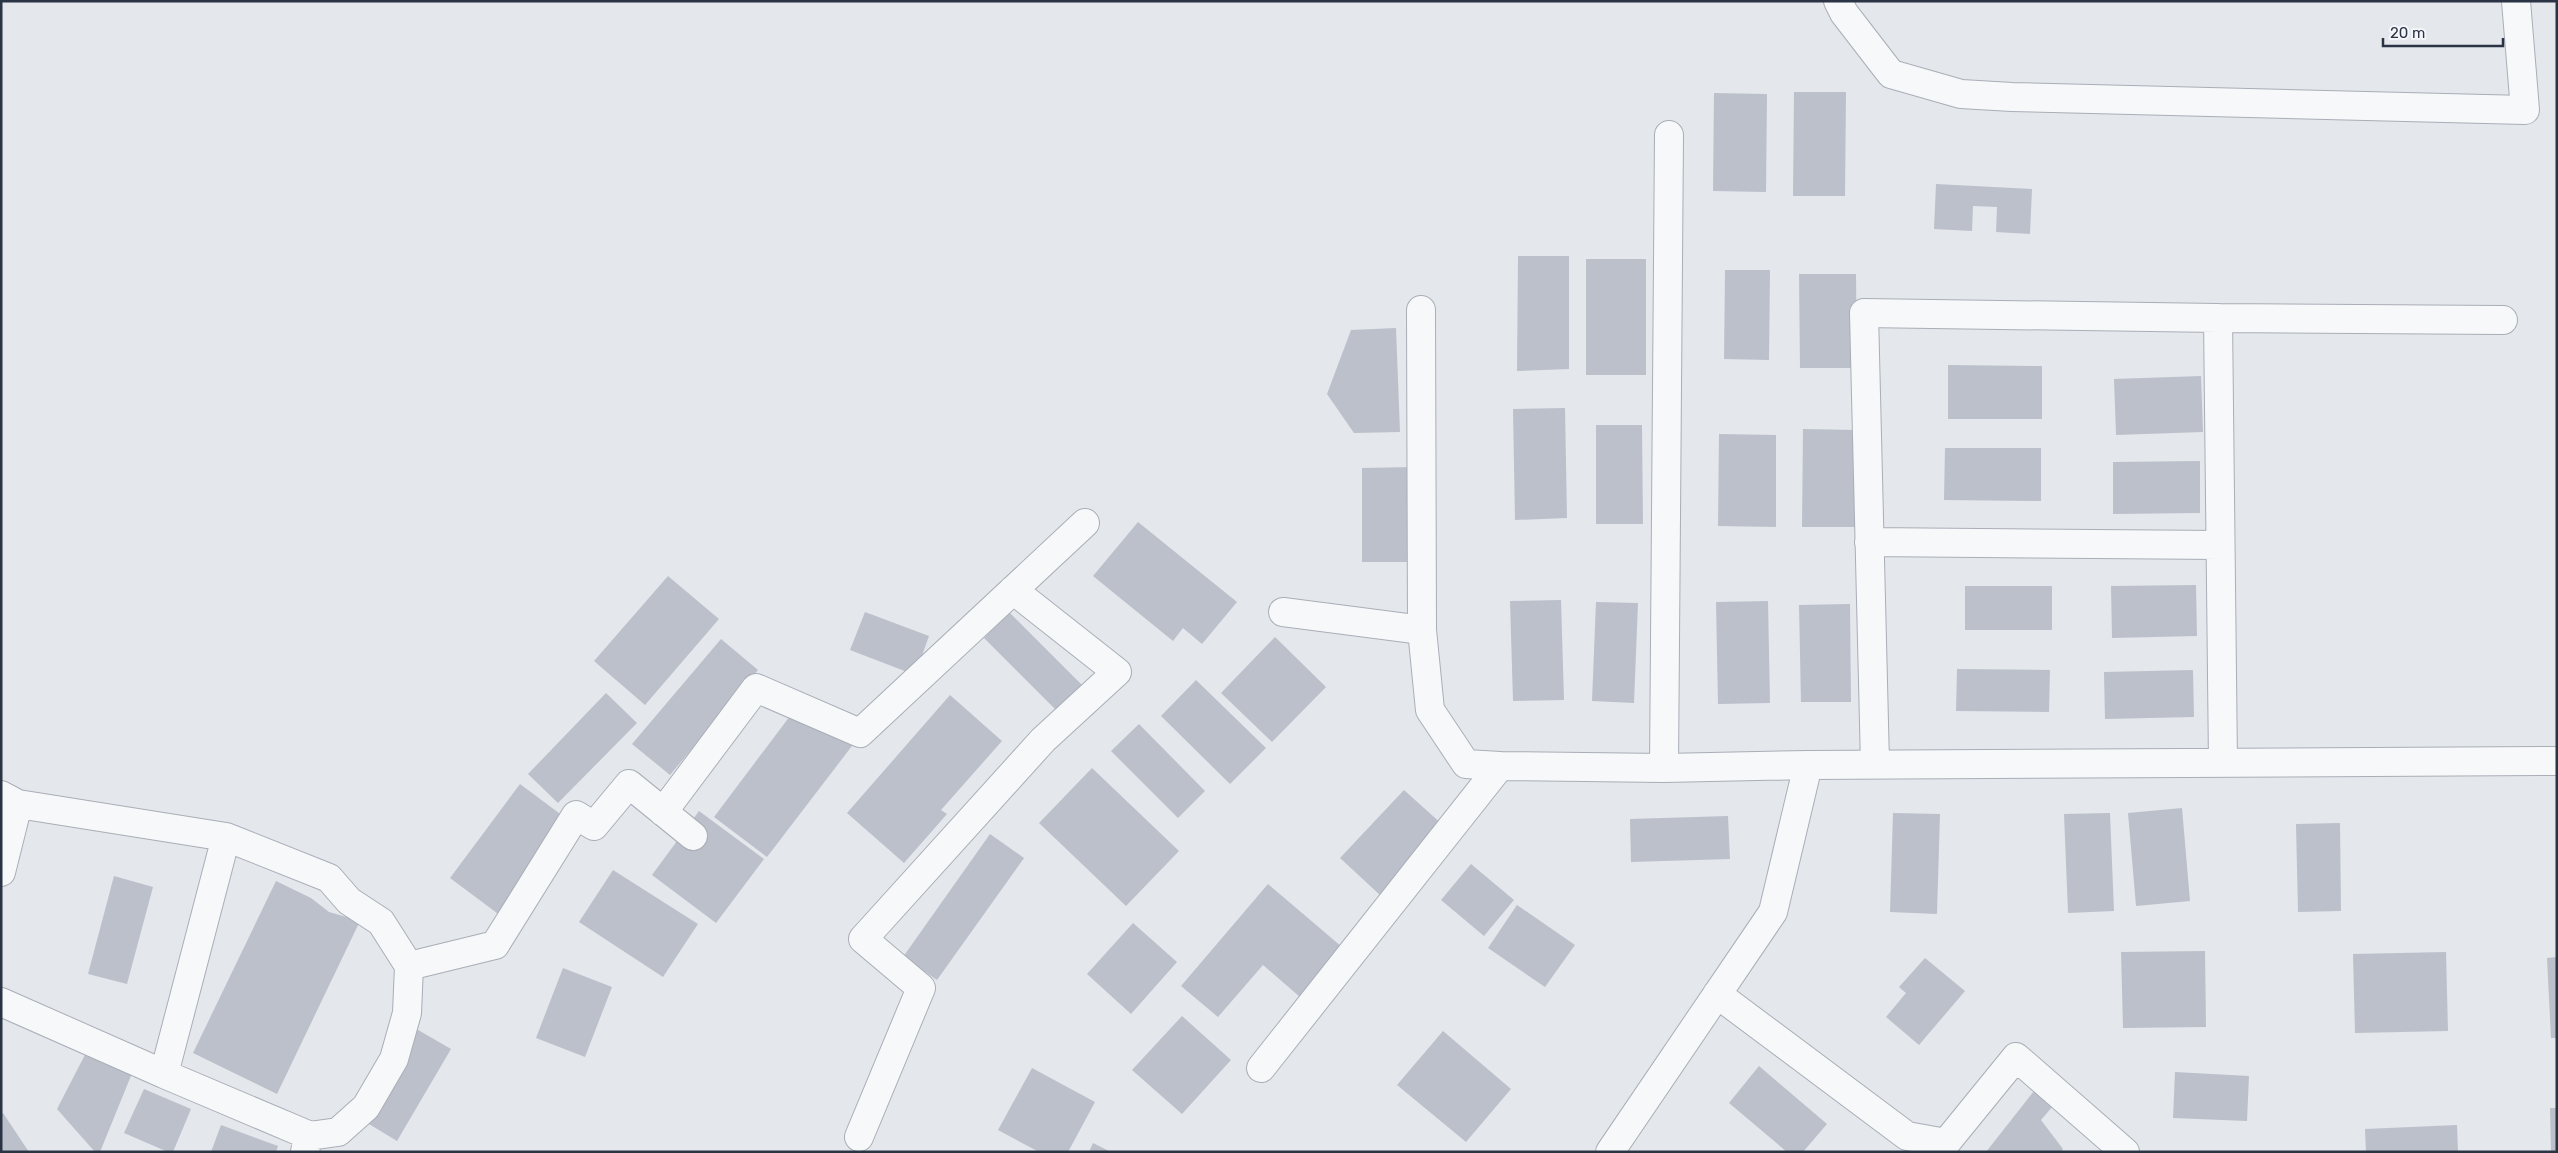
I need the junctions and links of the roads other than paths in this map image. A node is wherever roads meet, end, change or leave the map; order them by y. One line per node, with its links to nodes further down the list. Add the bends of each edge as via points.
1 (1838, 1): 2 (street, via 1891,74 1961,94 2012,98 2525,110)
2 (2516, 1)
3 (1669, 135): 18 (street)
4 (1422, 310): 12 (street)
5 (2218, 318): 6 (street); 8 (street, via 1864,313); 9 (street)
6 (2503, 320)
7 (1084, 523): 10 (street)
8 (1869, 542): 9 (street); 15 (street)
9 (2220, 544): 14 (street)
10 (1014, 590): 20 (street, via 860,733 756,688); 29 (street, via 1117,672 1043,740 863,939 921,988)
11 (1283, 612): 12 (street)
12 (1422, 630): 17 (street, via 1430,710 1466,764)
13 (2557, 761): 14 (street)
14 (2223, 763): 15 (street)
15 (1875, 764): 16 (street)
16 (1808, 765): 18 (street); 25 (street, via 1773,912)
17 (1500, 766): 18 (street); 27 (street)
18 (1664, 768)
19 (10, 799): 22 (street); 23 (street)
20 (663, 812): 21 (street); 24 (street, via 629,784 594,826 576,815 495,945)
21 (693, 836)
22 (226, 837): 24 (street, via 329,878 349,901 381,922); 28 (street)
23 (1, 872)
24 (409, 966): 30 (street, via 407,1012 394,1059 366,1107 338,1132)
25 (1718, 994): 31 (street); 32 (street, via 1907,1136 1946,1143 2016,1058)
26 (1, 1002): 28 (street)
27 (1262, 1068)
28 (164, 1074): 30 (street)
29 (859, 1137)
30 (307, 1144)
31 (1610, 1152)
32 (2125, 1152)

